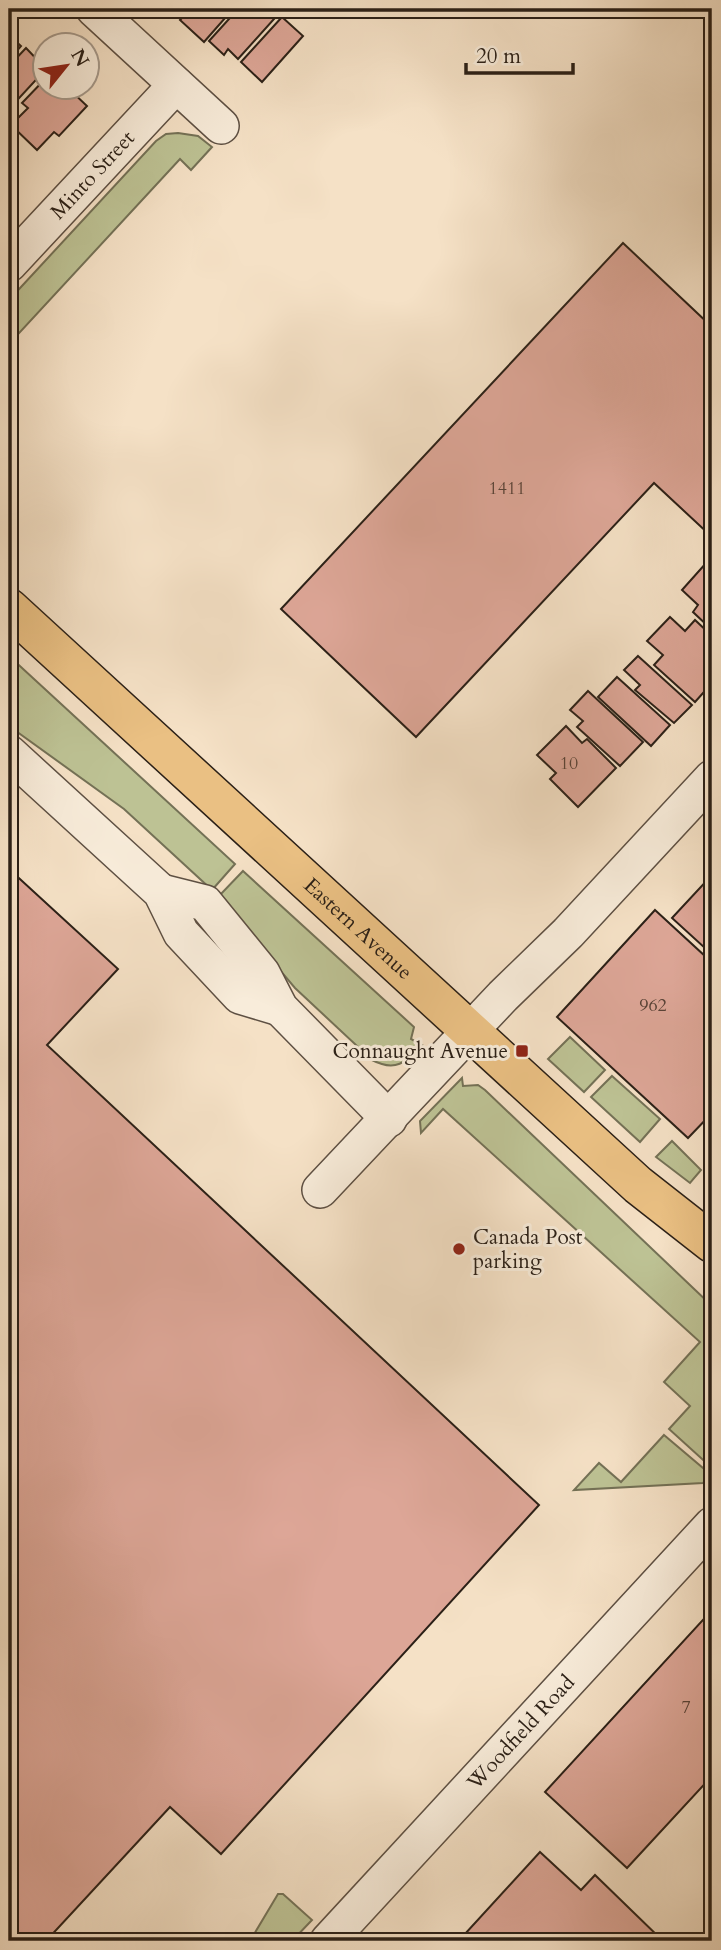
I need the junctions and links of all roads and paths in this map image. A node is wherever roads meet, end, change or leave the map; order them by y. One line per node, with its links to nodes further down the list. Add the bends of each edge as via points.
1 (93, 9): 2 (street)
2 (176, 85): 3 (street); 4 (street, Minto Street)
3 (221, 126)
4 (11, 256)
5 (9, 608): 8 (main road, Eastern Avenue)
6 (9, 753): 9 (street, via 161,892 181,933 240,996 280,1008)
7 (712, 778): 8 (street)
8 (470, 1031): 9 (street); 11 (main road, Eastern Avenue, via 638,1185)
9 (389, 1119): 10 (street)
10 (320, 1190)
11 (712, 1243)
12 (712, 1525): 13 (street, Woodfield Road)
13 (328, 1941)

